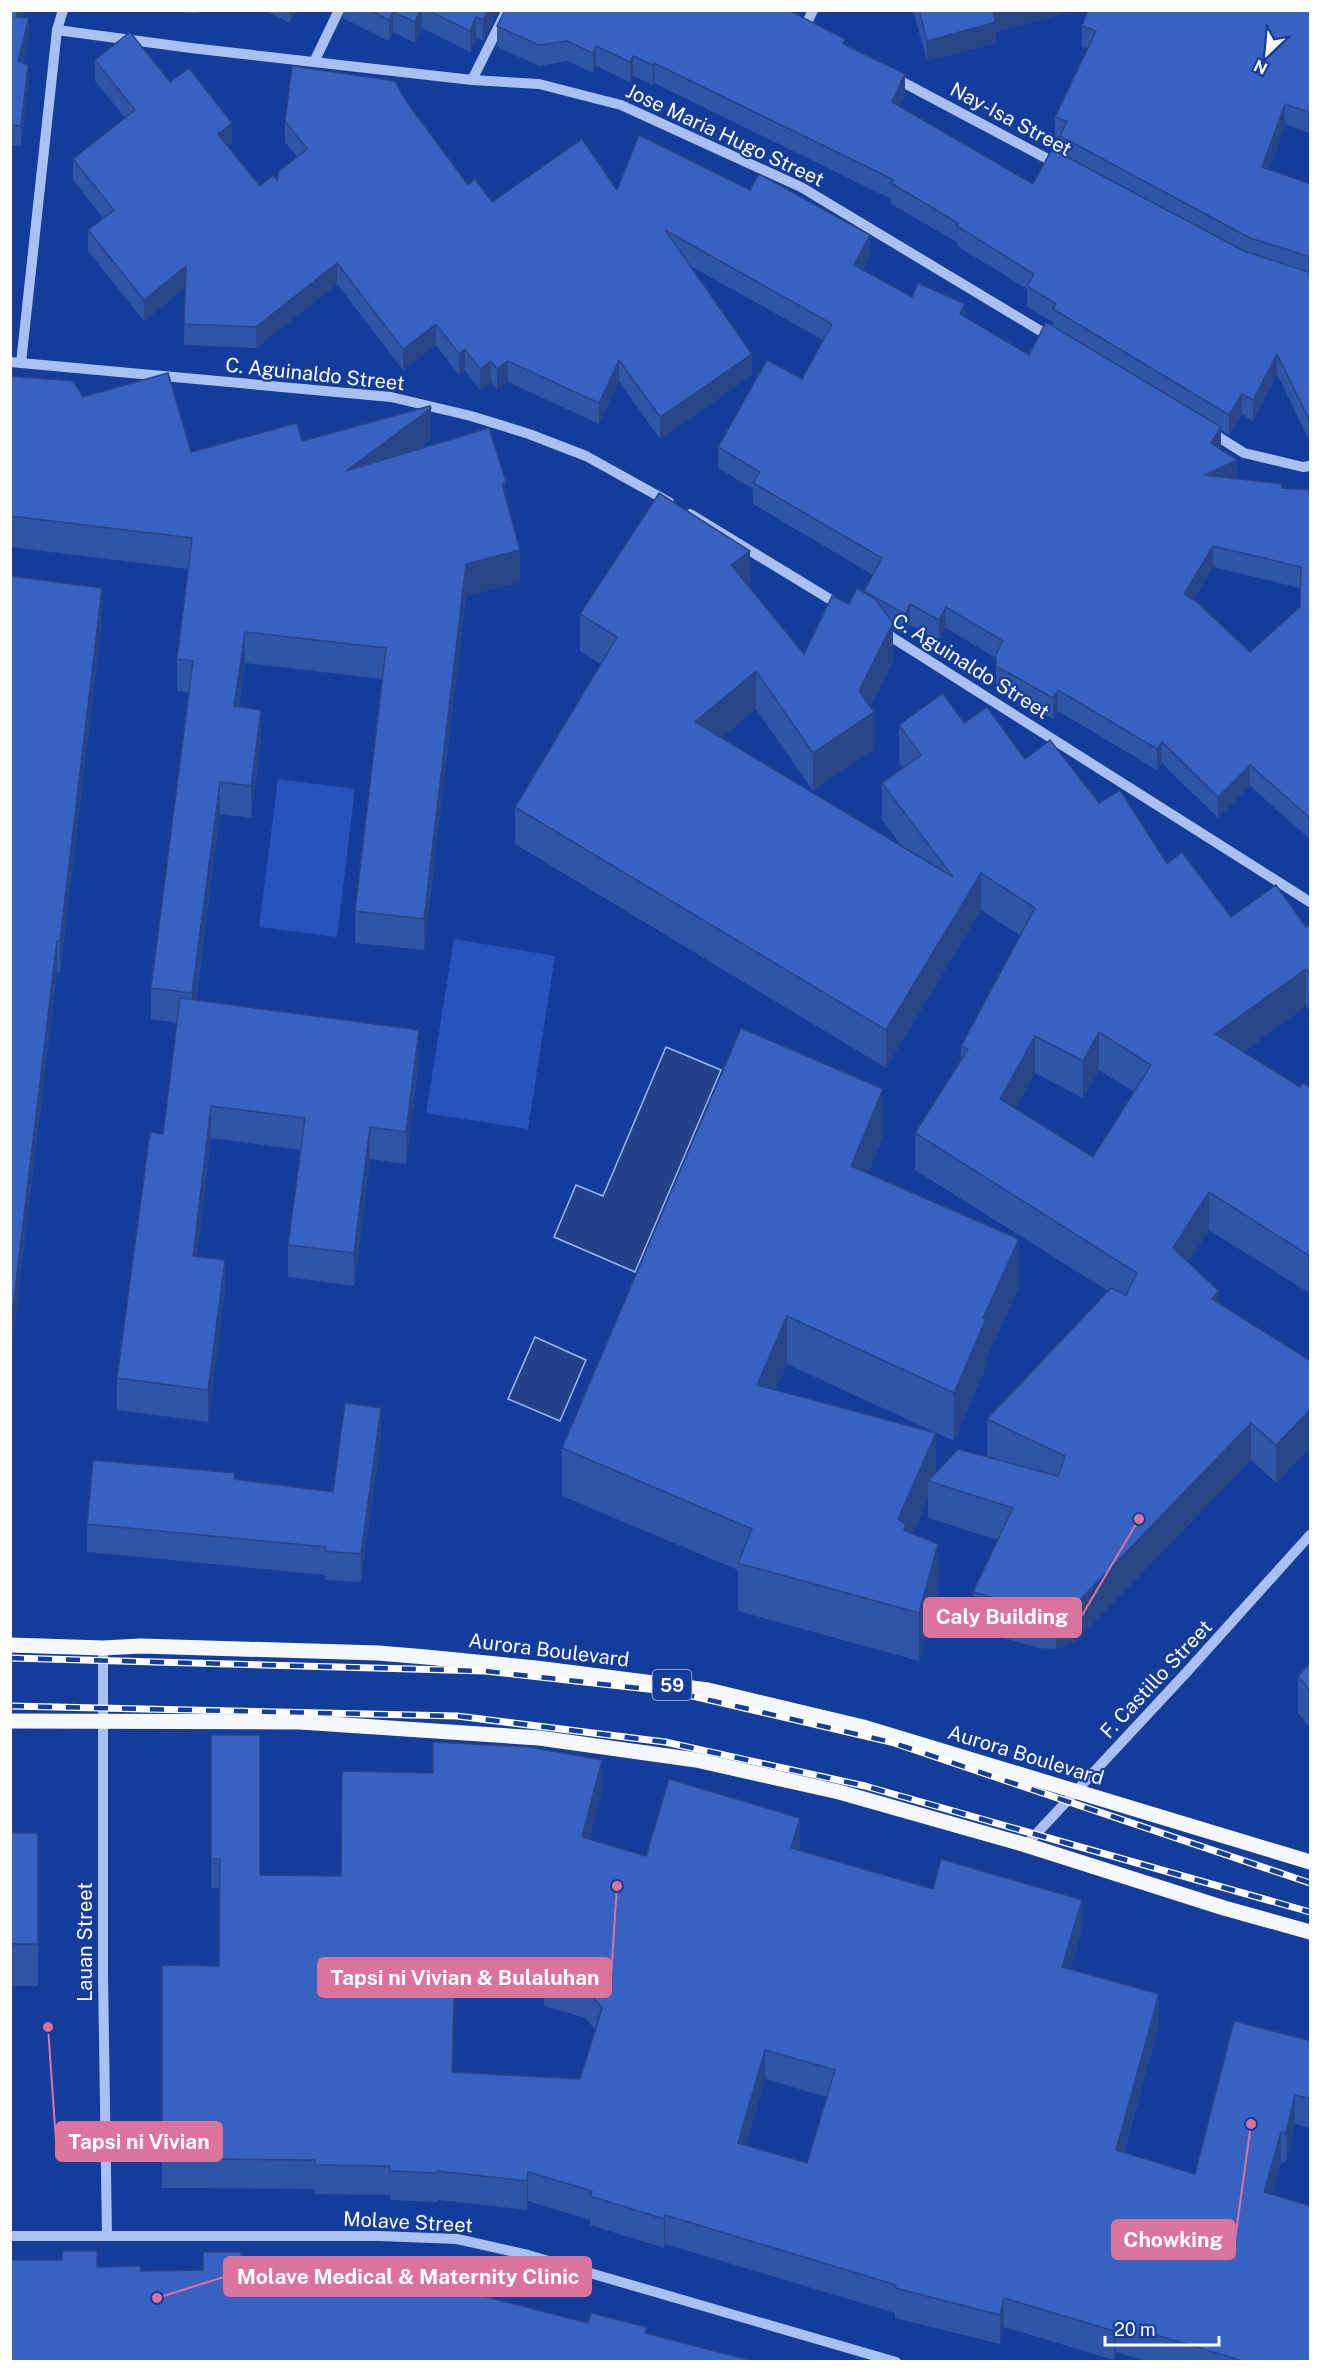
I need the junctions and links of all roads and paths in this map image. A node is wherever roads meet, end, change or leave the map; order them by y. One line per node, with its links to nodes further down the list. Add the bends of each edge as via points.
1 (63, 10): 7 (street)
2 (339, 10): 9 (street)
3 (507, 10): 11 (street)
4 (813, 10): 6 (street)
5 (793, 25): 6 (street)
6 (804, 29): 8 (street)
7 (57, 30): 9 (street, Jose Maria Hugo Street); 14 (street)
8 (815, 35)
9 (314, 62): 11 (street, Jose Maria Hugo Street)
10 (878, 69): 12 (street, Nay-Isa Street)
11 (472, 80): 13 (street, Jose Maria Hugo Street, via 539,84 621,105 801,188)
12 (1068, 170)
13 (1063, 344)
14 (16, 362): 17 (street, C. Aguinaldo Street, via 391,397 471,416 586,456 721,531)
15 (1204, 429): 16 (street, via 1244,453)
16 (1311, 466)
17 (853, 613)
18 (874, 626): 19 (street, C. Aguinaldo Street)
19 (1311, 902)
20 (1311, 1535): 25 (street, F. Castillo Street)
21 (10, 1645): 22 (main road, Aurora Boulevard / 59)
22 (104, 1648): 24 (street, Lauan Street); 25 (main road, Aurora Boulevard / 59, via 378,1653 708,1690 863,1727)
23 (10, 1721): 24 (main road)
24 (102, 1722): 26 (main road, via 300,1722 539,1738 707,1762 839,1792); 29 (street, Lauan Street)
25 (1075, 1792): 26 (street, F. Castillo Street); 27 (main road, Aurora Boulevard / 59)
26 (1026, 1845): 28 (main road)
27 (1311, 1862)
28 (1311, 1932)
29 (107, 2235): 30 (street, Molave Street); 31 (street, Molave Street, via 457,2239 528,2255)
30 (10, 2236)
31 (896, 2361)

